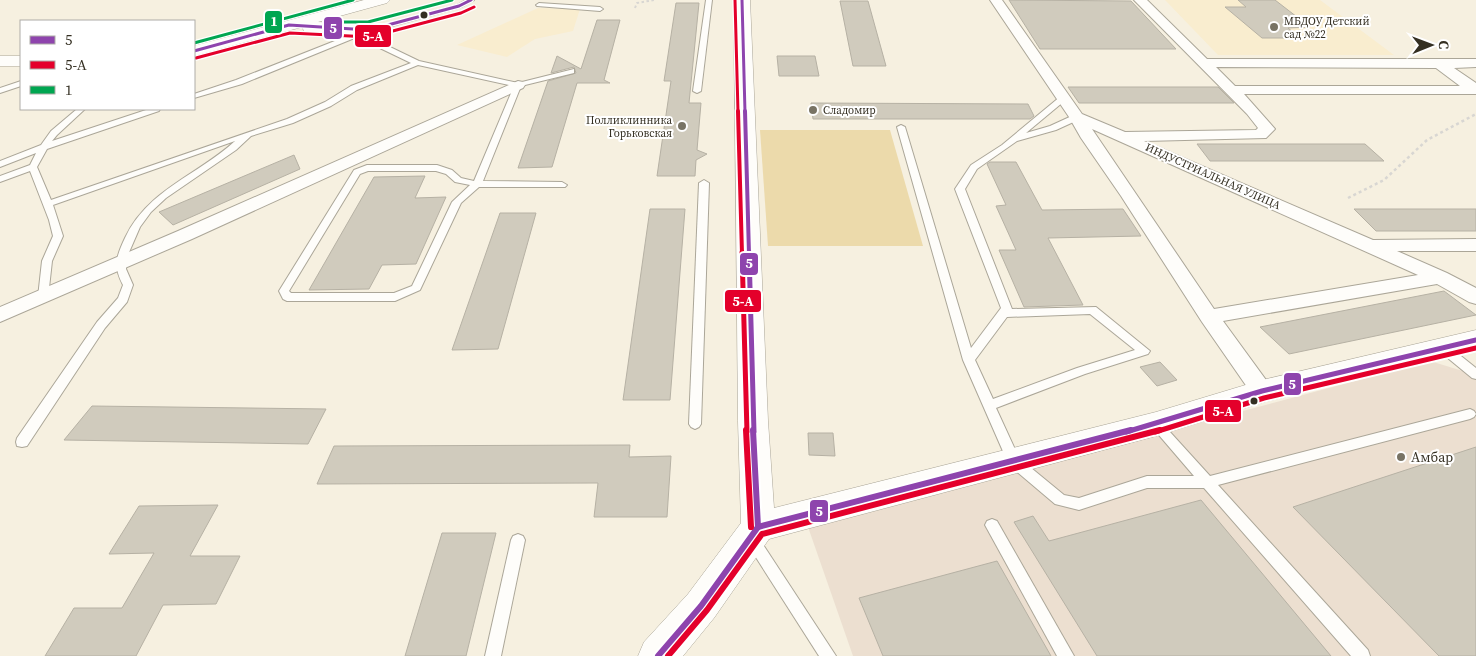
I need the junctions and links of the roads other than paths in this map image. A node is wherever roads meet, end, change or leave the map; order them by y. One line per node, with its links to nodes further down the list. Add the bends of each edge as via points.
1 (382, 0): 9 (street)
2 (471, 0): 10 (lane)
3 (709, 0): 24 (lane)
4 (742, 0): 64 (street)
5 (996, 0): 26 (street)
6 (1140, 0): 16 (street)
7 (539, 5): 8 (lane)
8 (600, 9)
9 (288, 26): 10 (street); 11 (street)
10 (363, 32): 15 (lane); 25 (lane, via 239,82)
11 (195, 50)
12 (0, 61): 13 (street)
13 (20, 61)
14 (1476, 62): 17 (street)
15 (417, 63): 20 (lane); 31 (lane, via 354,88 290,121)
16 (1202, 63): 17 (street); 21 (street)
17 (1439, 64): 22 (street)
18 (571, 71): 20 (lane)
19 (20, 83): 23 (lane)
20 (518, 85): 39 (lane); 44 (street)
21 (1230, 90): 22 (street); 32 (street, via 1267,130 1260,135)
22 (1476, 90)
23 (0, 91)
24 (697, 92)
25 (195, 96)
26 (1064, 98): 29 (street); 33 (lane)
27 (80, 110): 34 (lane, via 54,133)
28 (153, 110): 34 (lane)
29 (1077, 117): 32 (street, ИНДУСТРИАЛЬНАЯ УЛИЦА); 33 (lane); 50 (street)
30 (901, 127): 53 (lane)
31 (248, 134): 41 (lane); 44 (lane, via 202,170 156,199 128,239)
32 (1123, 136): 42 (street, ИНДУСТРИАЛЬНАЯ УЛИЦА)
33 (1013, 140): 48 (lane, via 974,167 960,189 1007,308)
34 (44, 147): 35 (lane); 36 (lane)
35 (0, 164)
36 (33, 167): 37 (lane); 41 (lane)
37 (0, 179)
38 (704, 183): 58 (lane)
39 (477, 184): 39 (lane, via 458,180 437,168 367,168 357,172 284,291 287,297 395,297 416,288 457,202); 40 (lane)
40 (562, 185)
41 (48, 204): 46 (lane, via 58,236 47,261)
42 (1368, 244): 43 (street); 45 (street, ИНДУСТРИАЛЬНАЯ УЛИЦА)
43 (1476, 245)
44 (120, 264): 46 (street); 60 (lane, via 128,285 123,299)
45 (1440, 278): 47 (street, ИНДУСТРИАЛЬНАЯ УЛИЦА); 50 (street)
46 (43, 297): 49 (street)
47 (1476, 297)
48 (1004, 313): 53 (lane); 56 (lane, via 1092,310 1144,351)
49 (0, 315)
50 (1209, 317): 55 (street)
51 (1476, 340): 52 (street)
52 (1442, 347): 54 (lane); 55 (street)
53 (969, 360): 56 (lane)
54 (1476, 375)
55 (1262, 391): 59 (street)
56 (990, 405): 61 (lane)
57 (1470, 414): 62 (lane)
58 (695, 424)
59 (1156, 424): 61 (street); 62 (lane)
60 (22, 442)
61 (1014, 461): 62 (lane, via 1060,500 1079,504 1147,482); 64 (street)
62 (1208, 482): 70 (lane)
63 (992, 525): 69 (lane)
64 (754, 532): 67 (street, via 701,606); 68 (lane)
65 (518, 540): 66 (lane)
66 (493, 656)
67 (658, 656)
68 (828, 656)
69 (1066, 656)
70 (1362, 656)

